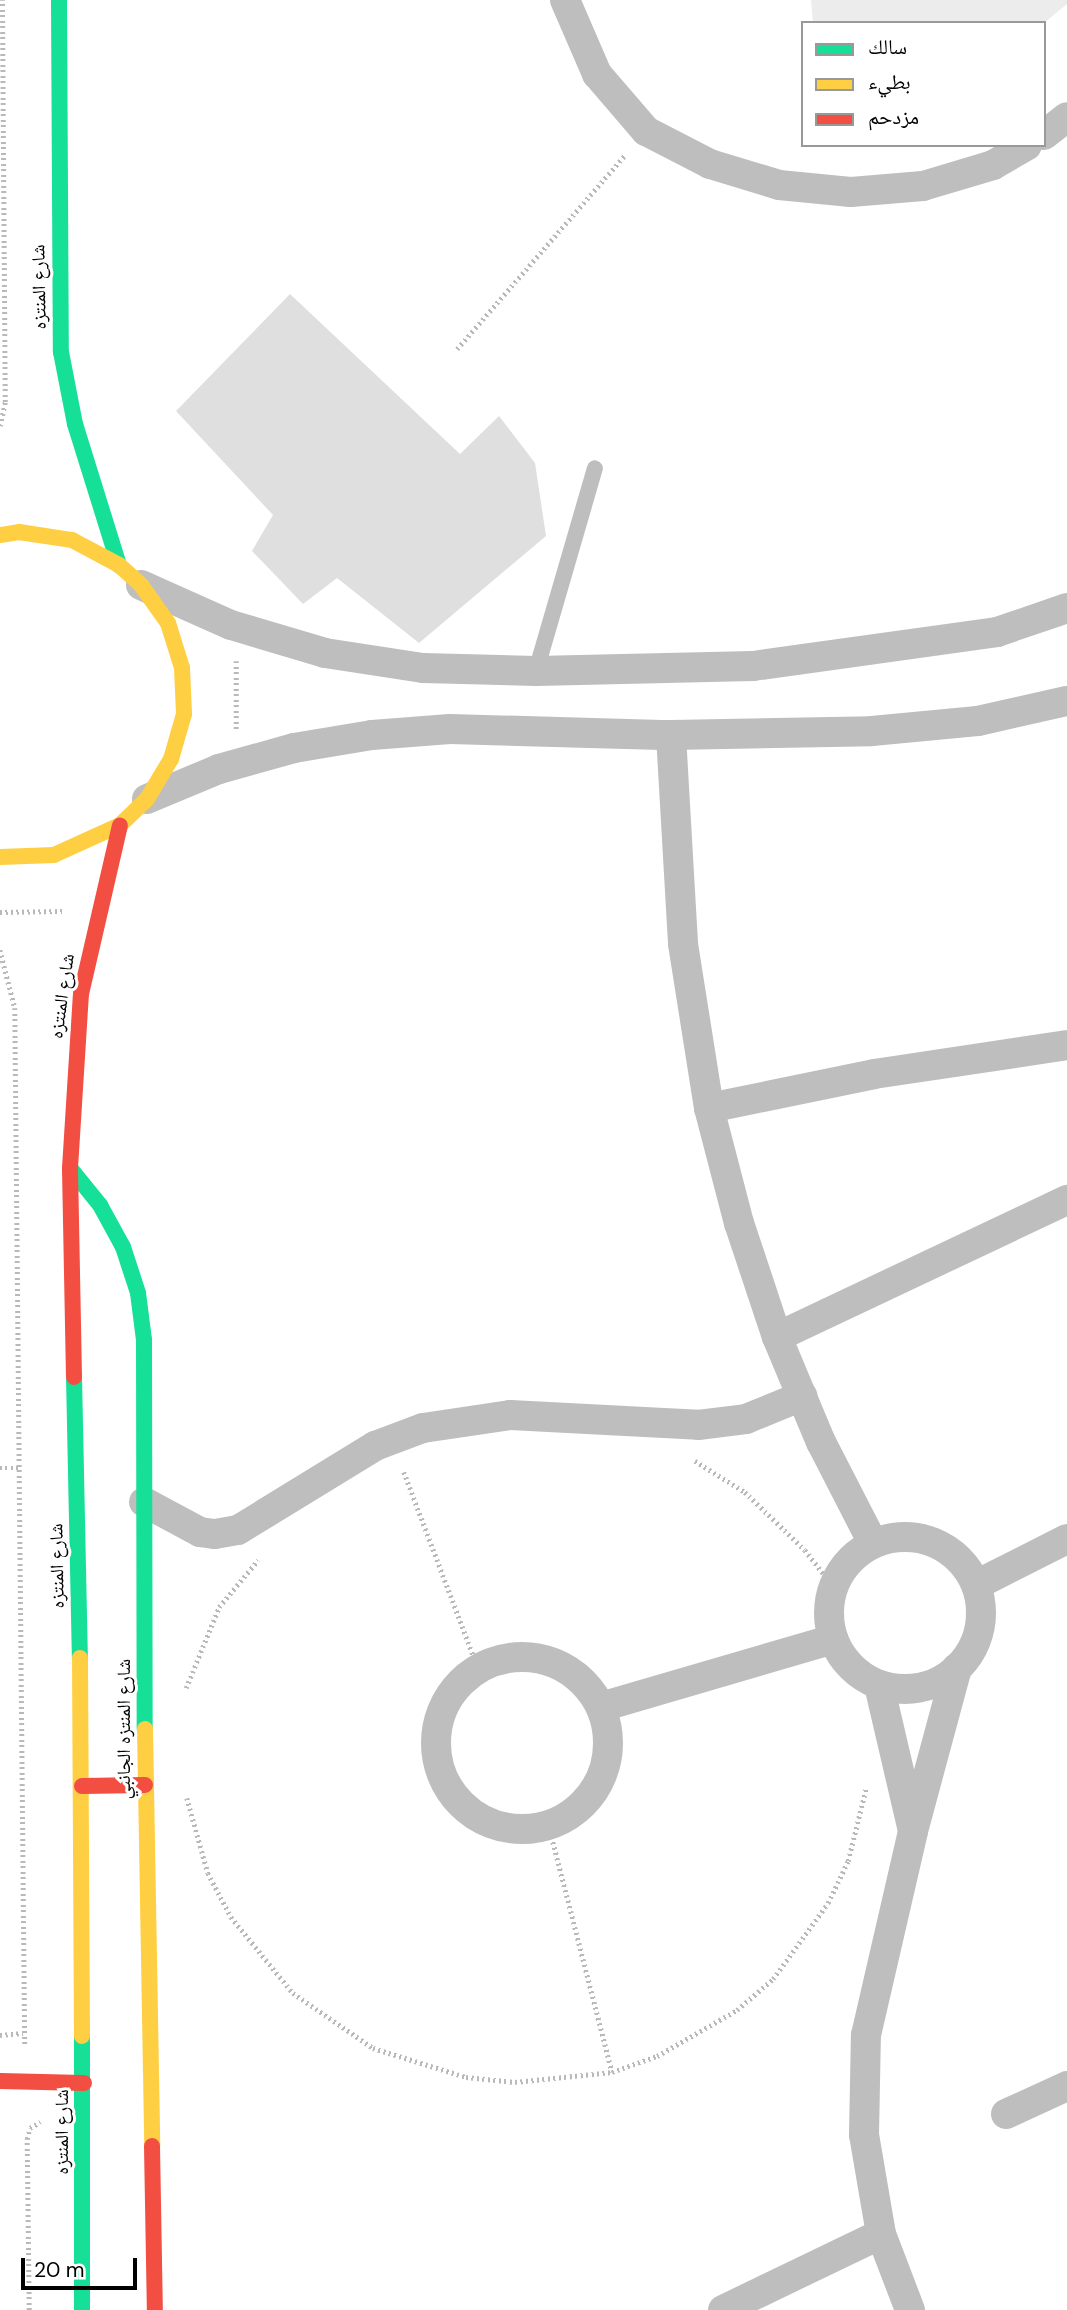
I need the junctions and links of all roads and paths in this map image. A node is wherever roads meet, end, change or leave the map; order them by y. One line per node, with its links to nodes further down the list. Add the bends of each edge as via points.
1 (2, 0): 8 (path)
2 (59, 0): 13 (street, شارع المنتزه, via 61,352 78,436)
3 (565, 0): 5 (street, via 597,74)
4 (1067, 117): 6 (street)
5 (646, 131): 7 (street, via 710,164 779,185 851,192 923,186 993,165); 9 (path)
6 (1046, 133)
7 (1024, 147)
8 (2, 338): 10 (path, via 5,402)
9 (457, 349)
10 (0, 426)
11 (595, 468): 16 (lane)
12 (0, 536): 13 (street, via 19,532 72,540)
13 (119, 565): 14 (street)
14 (141, 585): 16 (street, via 231,625 326,653 423,668); 19 (street, via 172,635 182,668 184,714 171,759)
15 (1067, 608): 16 (street, via 997,632 754,666)
16 (536, 671)
17 (1067, 701): 18 (street, via 978,721 872,731)
18 (671, 735): 19 (street, via 450,729 372,735 294,748 231,766); 24 (street, via 684,944)
19 (147, 799): 20 (street)
20 (120, 825): 21 (street, via 54,855); 25 (street, شارع المنتزه, via 81,994)
21 (0, 857)
22 (0, 950): 32 (path, via 15,1008)
23 (1067, 1045): 24 (street, via 874,1074)
24 (709, 1108): 27 (street, via 738,1223)
25 (70, 1168): 33 (street, شارع المنتزه الجانبي, via 106,1215 123,1247 138,1293 144,1340); 47 (street, شارع المنتزه)
26 (1067, 1200): 27 (street)
27 (777, 1337): 28 (street)
28 (802, 1396): 33 (street, via 746,1419 698,1425 510,1415 423,1428 364,1452 238,1530 215,1534 200,1532); 35 (street)
29 (683, 1456): 38 (path, via 745,1492 805,1550)
30 (401, 1466): 40 (path)
31 (0, 1468): 32 (path)
32 (19, 1468): 51 (path)
33 (144, 1502): 46 (street, شارع المنتزه الجانبي)
34 (1067, 1539): 37 (street)
35 (873, 1543): 37 (street, via 902,1537 932,1542 959,1558); 38 (street, via 848,1562)
36 (262, 1556): 43 (path, via 219,1607)
37 (976, 1585): 41 (street, via 980,1629)
38 (833, 1586): 39 (street, via 829,1621)
39 (833, 1639): 42 (street, via 845,1660); 44 (street)
40 (478, 1668): 44 (street, via 512,1657 548,1660 580,1678); 49 (street, via 450,1692 435,1725 436,1762 451,1794 478,1819 512,1830)
41 (957, 1668): 42 (street, via 934,1683 907,1689); 50 (street)
42 (879, 1685): 50 (street)
43 (185, 1697)
44 (601, 1707): 49 (street, via 609,1743 602,1779 580,1808)
45 (867, 1782): 54 (path, via 848,1861 828,1903 772,1979 699,2036)
46 (145, 1785): 47 (street); 61 (street, شارع المنتزه الجانبي)
47 (82, 1786): 56 (street, شارع المنتزه)
48 (186, 1791): 54 (path, via 208,1873 231,1917 292,1993 331,2022 373,2048 466,2077 515,2082)
49 (549, 1826): 54 (path)
50 (913, 1831): 59 (street, via 866,2035 864,2135)
51 (23, 2033): 52 (path); 53 (path)
52 (0, 2035)
53 (29, 2050)
54 (612, 2072)
55 (0, 2081): 56 (street)
56 (84, 2083): 60 (street, شارع المنتزه)
57 (1067, 2086): 58 (street)
58 (1006, 2114)
59 (881, 2234): 62 (street); 63 (street)
60 (82, 2310)
61 (155, 2310)
62 (723, 2310)
63 (910, 2310)

